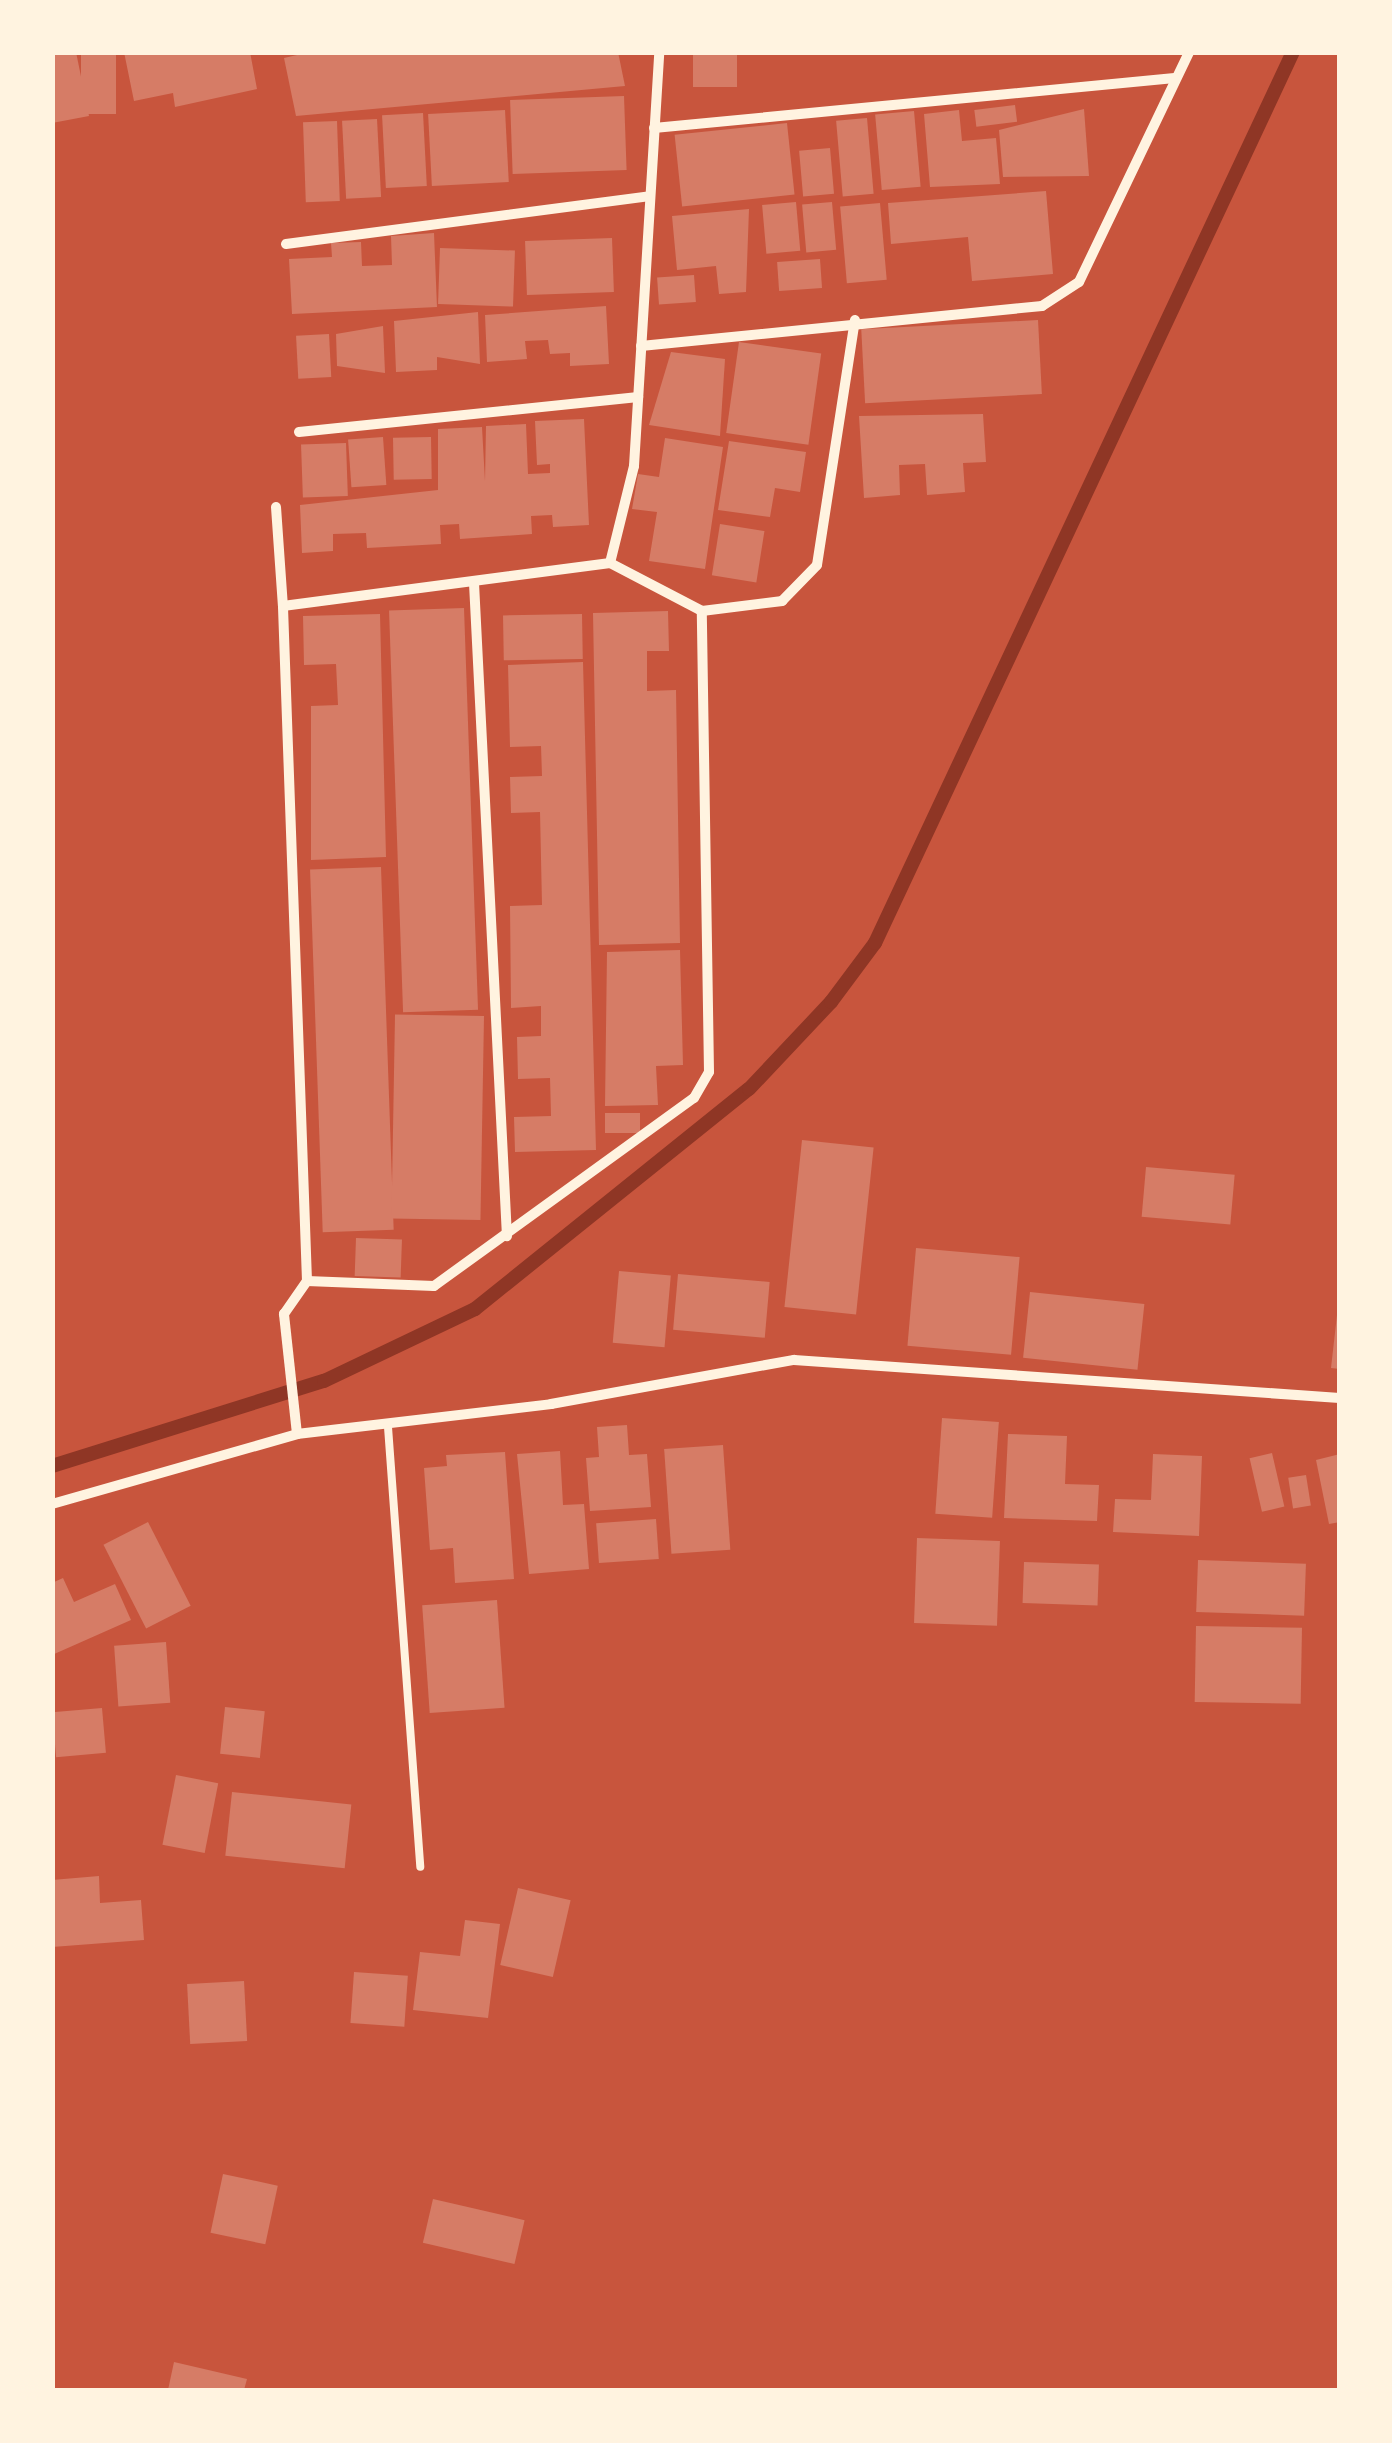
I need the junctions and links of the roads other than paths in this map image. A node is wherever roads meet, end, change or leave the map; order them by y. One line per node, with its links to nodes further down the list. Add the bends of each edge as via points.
1 (659, 52): 4 (street)
2 (1189, 52): 3 (street)
3 (1176, 78): 4 (street); 7 (street, via 1094,254 1065,294 1042,306)
4 (654, 128): 5 (street)
5 (650, 196): 6 (street); 8 (street)
6 (286, 244)
7 (856, 320): 8 (street); 15 (street, via 817,566 782,601)
8 (641, 346): 9 (street)
9 (638, 397): 10 (street); 12 (street, via 634,466)
10 (300, 432)
11 (276, 507): 14 (street)
12 (610, 563): 13 (street); 15 (street)
13 (474, 583): 14 (street); 16 (street)
14 (283, 606): 17 (street)
15 (702, 611): 16 (street, via 709,1072 694,1098)
16 (507, 1236): 17 (street, via 434,1286)
17 (307, 1281): 20 (street, via 284,1314)
18 (1340, 1398): 19 (street, via 794,1360)
19 (388, 1427): 20 (street); 22 (lane)
20 (297, 1434): 21 (street)
21 (52, 1504)
22 (420, 1867)

